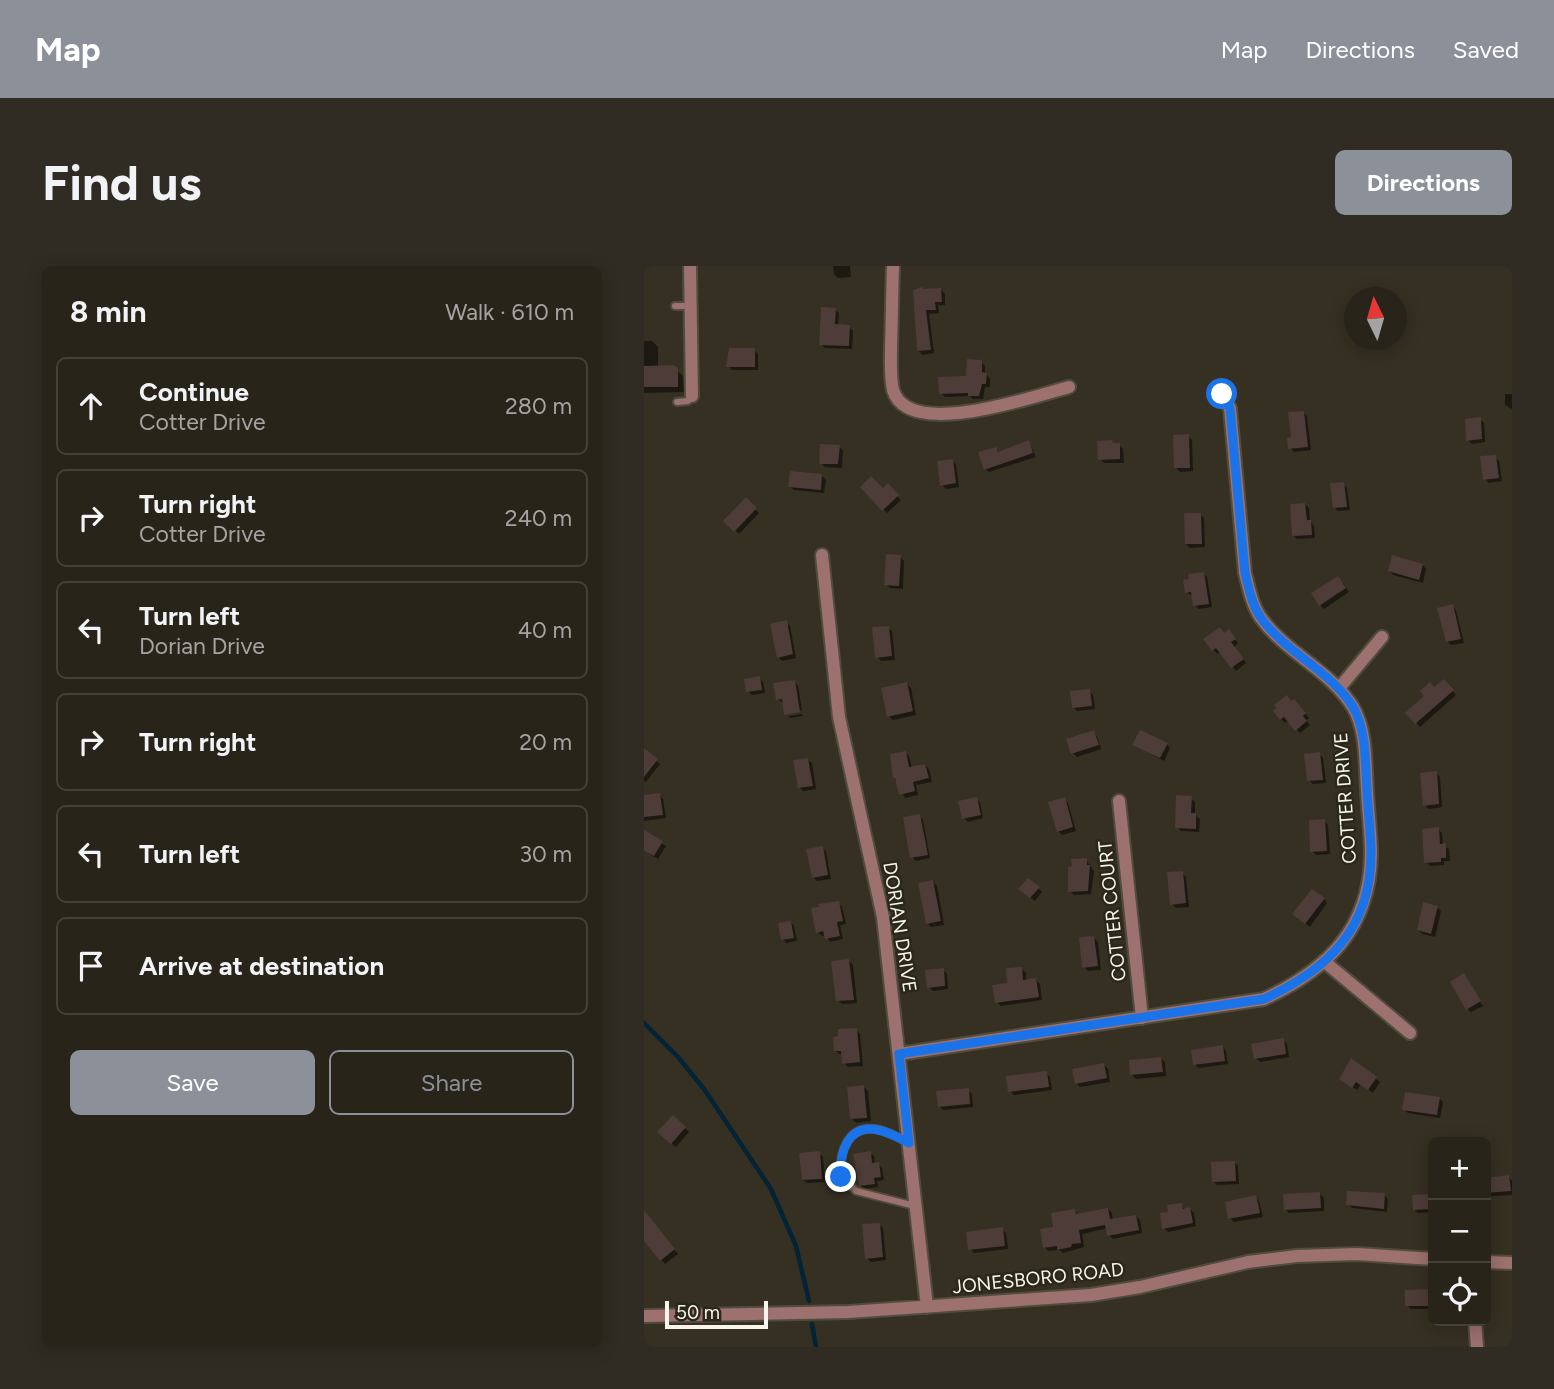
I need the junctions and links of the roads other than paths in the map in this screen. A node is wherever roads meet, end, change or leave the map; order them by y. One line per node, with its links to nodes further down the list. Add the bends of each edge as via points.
1 (690, 266): 4 (street)
2 (893, 266): 5 (street, via 893,390 908,409 944,414 974,411)
3 (675, 306): 4 (lane)
4 (691, 306): 7 (street)
5 (1069, 387)
6 (1222, 394): 11 (street, COTTER DRIVE, via 1230,408 1251,599 1273,631)
7 (692, 396): 8 (lane)
8 (677, 402)
9 (822, 555): 16 (street, DORIAN DRIVE, via 839,716 883,917)
10 (1382, 637): 11 (street)
11 (1340, 687): 13 (street, COTTER DRIVE, via 1355,710 1364,738 1371,856 1361,912 1345,941)
12 (1119, 801): 14 (street, COTTER COURT)
13 (1325, 962): 14 (street, COTTER DRIVE, via 1264,999); 15 (street)
14 (1142, 1018): 16 (street, COTTER DRIVE)
15 (1410, 1033)
16 (899, 1054): 17 (street, DORIAN DRIVE)
17 (909, 1143): 18 (street, DORIAN DRIVE); 18 (lane, via 878,1130 862,1130 841,1153 841,1177 856,1191)
18 (916, 1206): 22 (street, DORIAN DRIVE)
19 (1428, 1259): 22 (street, JONESBORO ROAD, via 1297,1255 1091,1295)
20 (1491, 1262): 21 (street)
21 (1512, 1263)
22 (927, 1307): 23 (street, JONESBORO ROAD)
23 (644, 1316)
24 (1475, 1326): 25 (street)
25 (1477, 1347)

